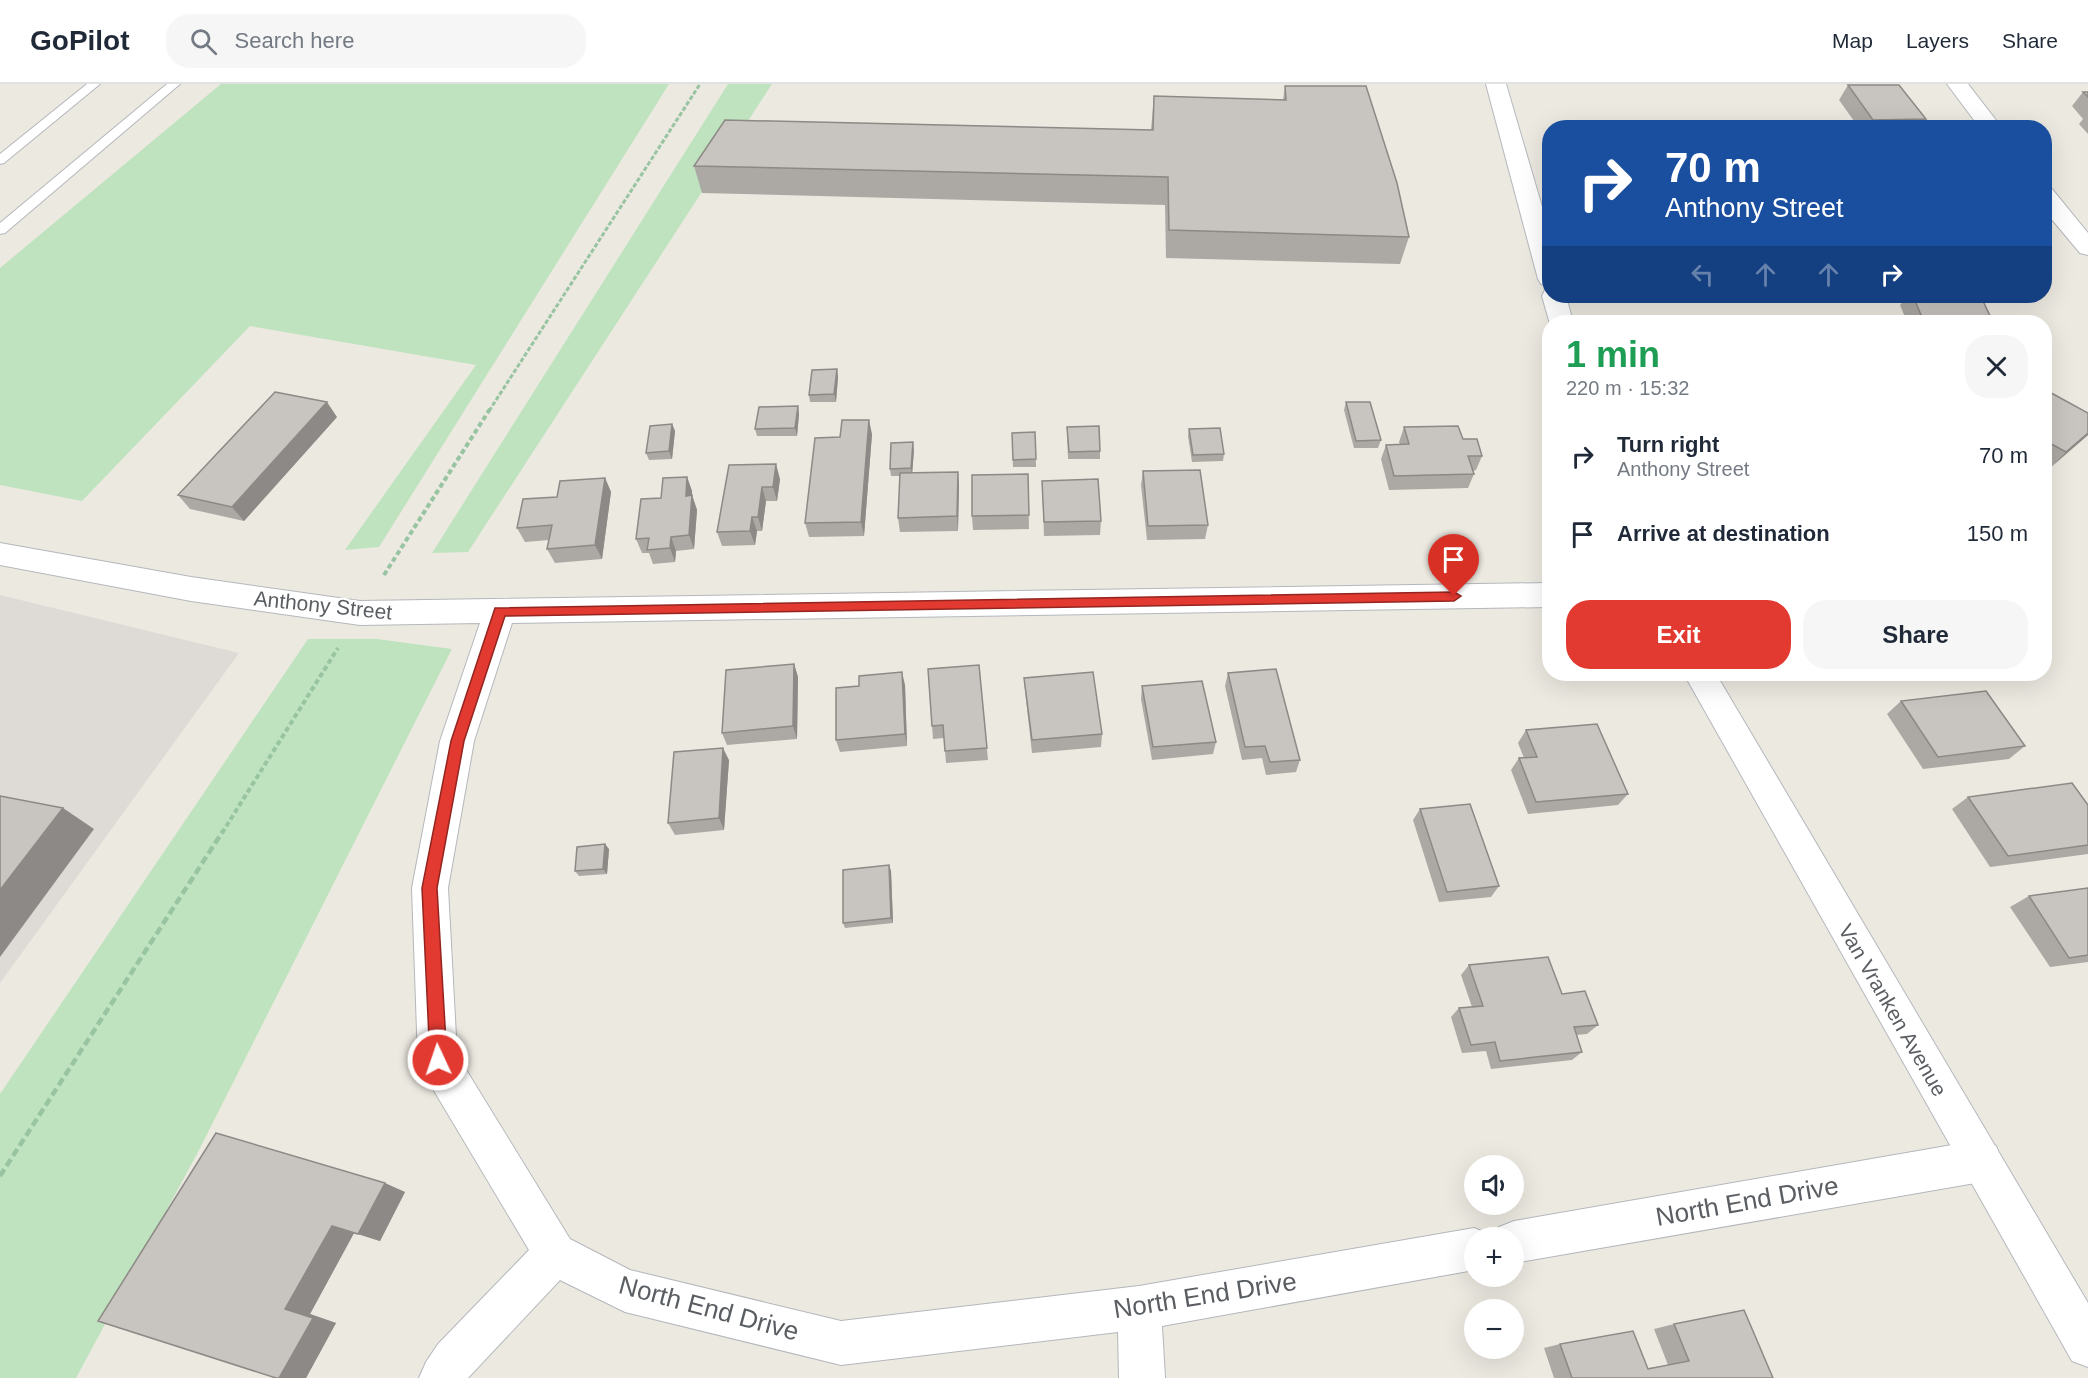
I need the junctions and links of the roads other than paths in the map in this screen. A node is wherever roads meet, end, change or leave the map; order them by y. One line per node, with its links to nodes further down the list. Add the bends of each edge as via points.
1 (94, 84): 6 (lane)
2 (174, 84): 8 (lane)
3 (1497, 84): 10 (street)
4 (1957, 84): 5 (street)
5 (1986, 120)
6 (0, 159)
7 (2052, 204): 9 (street)
8 (0, 230)
9 (2088, 248)
10 (1542, 250)
11 (0, 554): 13 (street, Anthony Street, via 192,590 360,613)
12 (1542, 595): 13 (street, Anthony Street)
13 (500, 611): 18 (street, via 458,741 429,888 438,1060)
14 (1704, 681): 15 (street, Van Vranken Avenue)
15 (1981, 1161): 16 (street, North End Drive); 20 (street, Van Vranken Avenue)
16 (1524, 1240)
17 (1464, 1251): 19 (street, North End Drive)
18 (555, 1254): 19 (street, North End Drive, via 625,1290 841,1343); 21 (street, via 454,1360)
19 (1139, 1308): 22 (street)
20 (2088, 1345)
21 (442, 1378)
22 (1142, 1378)

